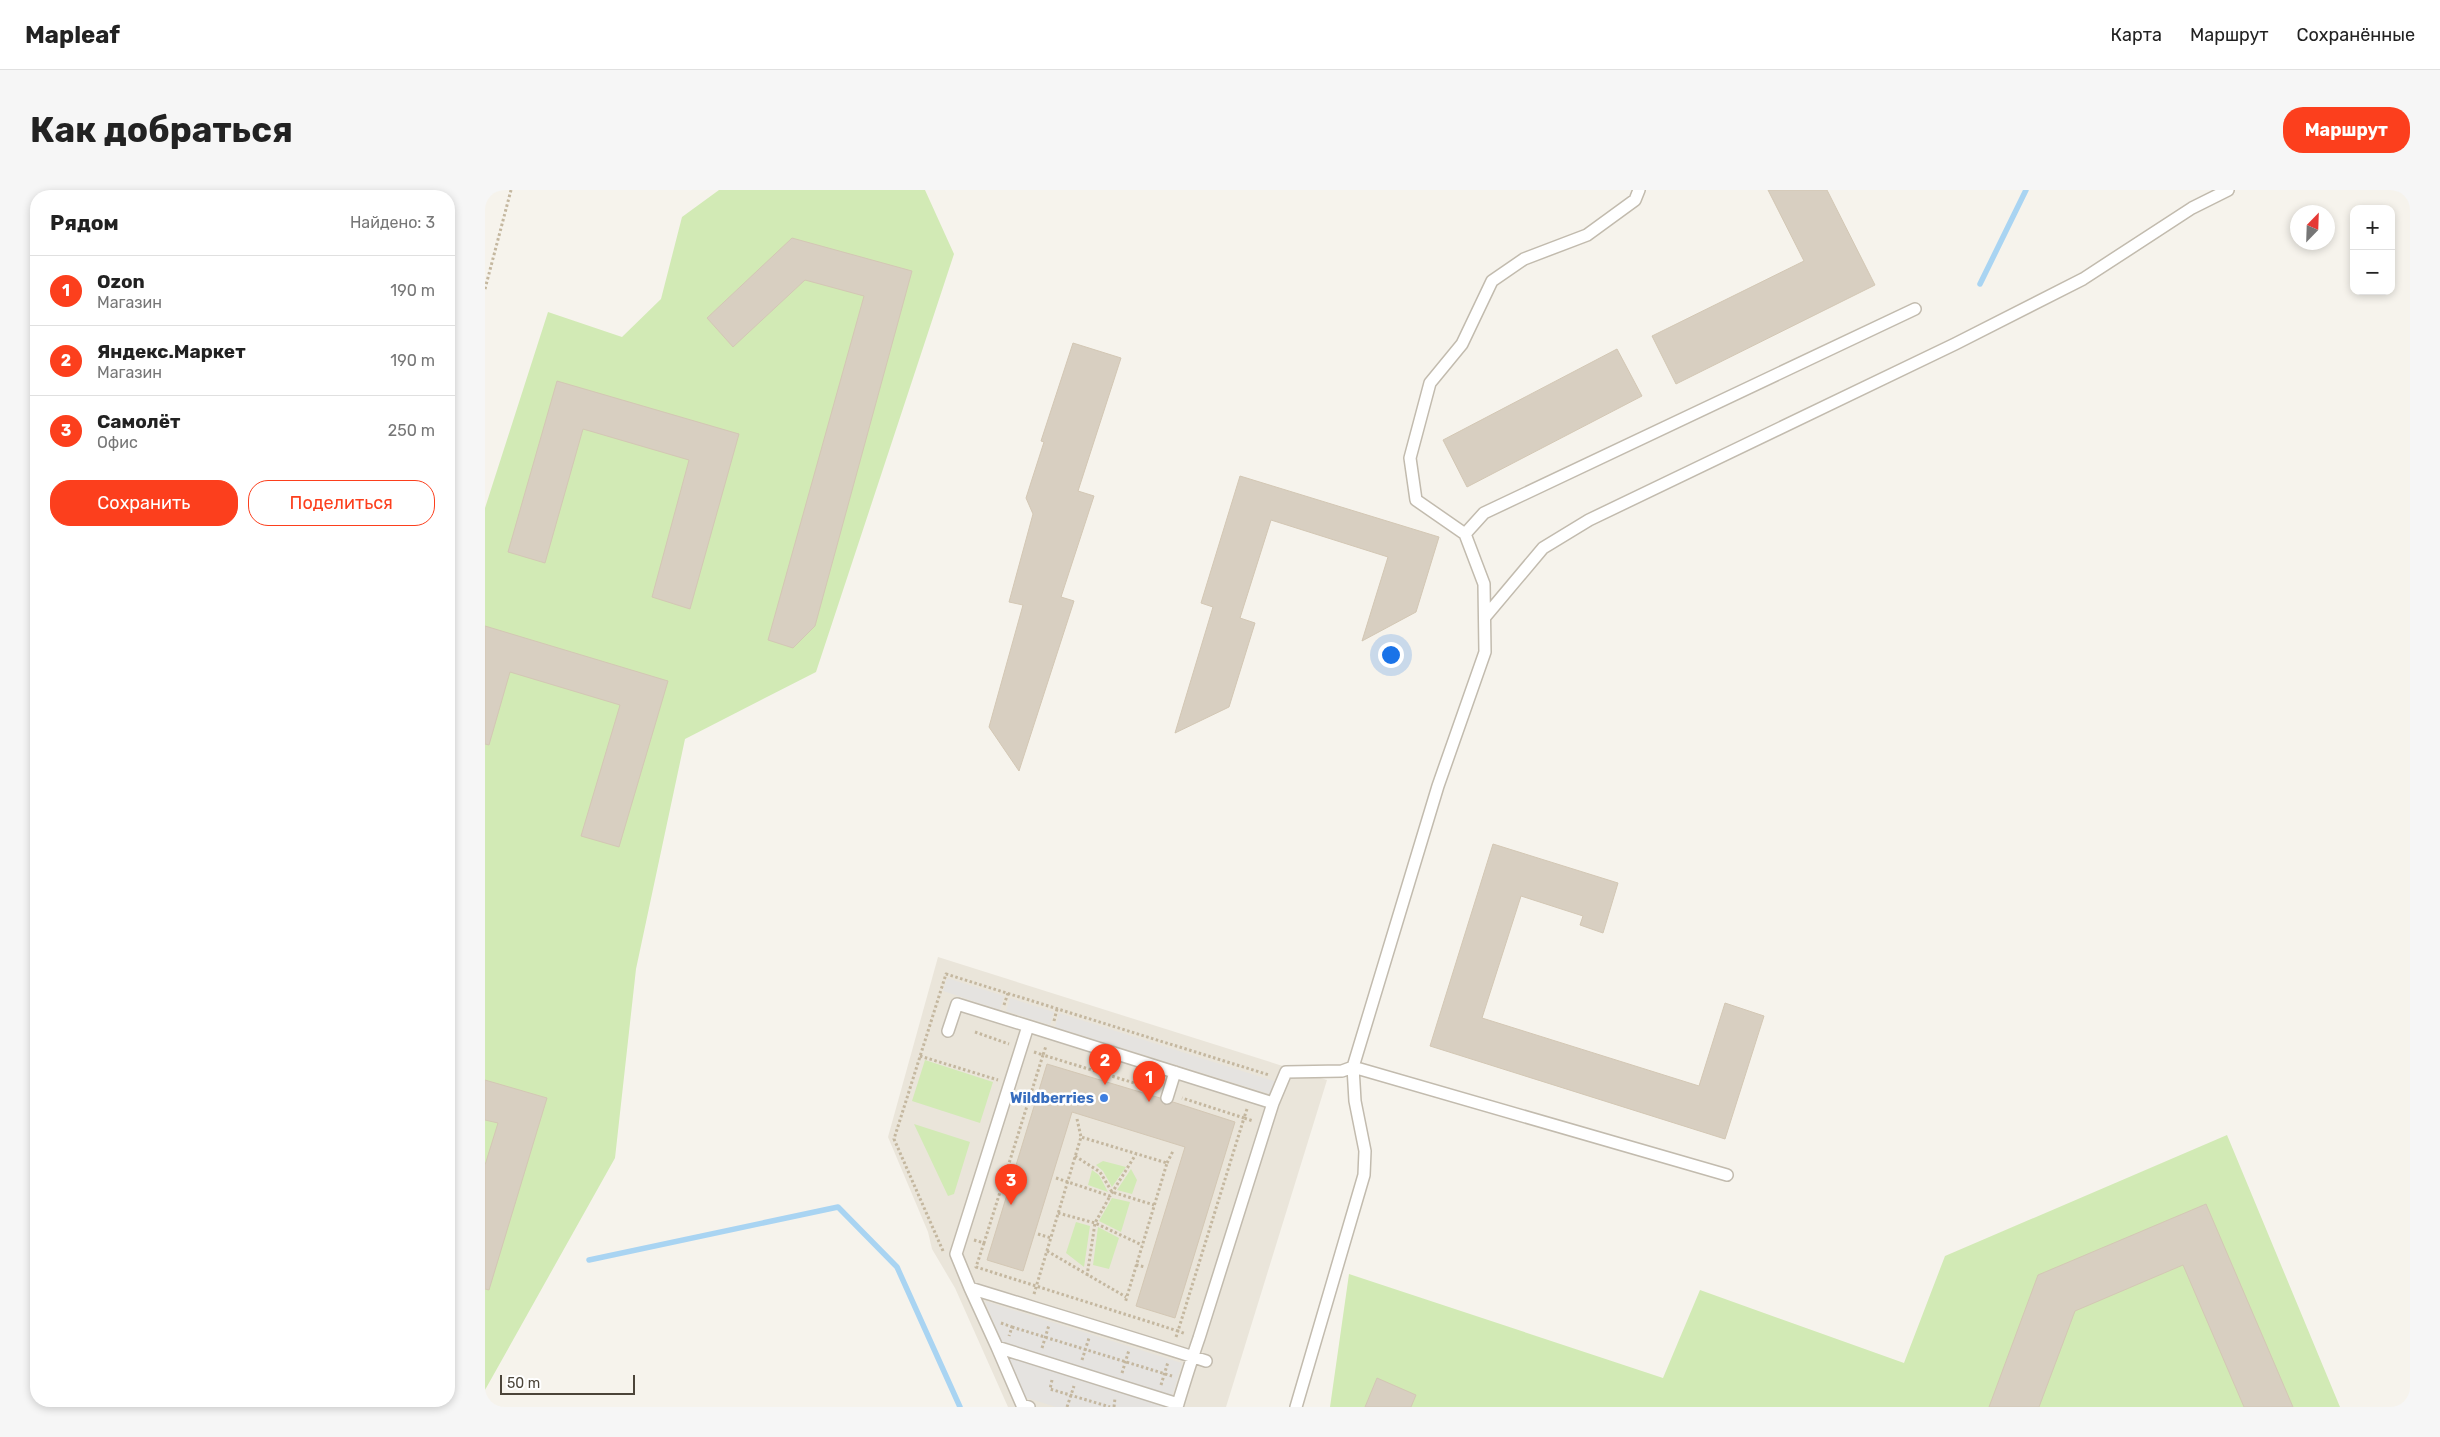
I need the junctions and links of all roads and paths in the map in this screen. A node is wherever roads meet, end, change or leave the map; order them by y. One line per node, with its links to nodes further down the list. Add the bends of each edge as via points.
1 (511, 190): 4 (path)
2 (1639, 190): 6 (lane, via 1635,200 1587,235 1524,259 1492,281 1462,344 1430,383 1410,458 1416,500)
3 (2228, 190): 7 (lane, via 2192,208 2083,280 1589,520 1543,548)
4 (485, 289)
5 (1915, 309): 6 (lane, via 1485,513)
6 (1465, 534): 7 (lane, via 1484,584)
7 (1485, 617): 13 (lane, via 1485,652 1438,786)
8 (1028, 1026): 9 (lane, via 957,1004); 11 (lane); 14 (lane)
9 (949, 1031)
10 (975, 1032): 11 (path)
11 (1021, 1048): 16 (lane)
12 (920, 1056): 15 (path, via 946,974); 16 (path); 41 (path, via 894,1139)
13 (1353, 1067): 15 (lane, via 1342,1071 1286,1072); 28 (lane); 61 (lane, via 1355,1101 1365,1151 1364,1175)
14 (1175, 1072): 17 (lane); 18 (lane)
15 (1281, 1079): 19 (lane)
16 (1010, 1084): 36 (lane)
17 (1167, 1096): 20 (path); 38 (path, via 1043,1055)
18 (1251, 1096): 19 (lane); 20 (path)
19 (1273, 1103): 22 (lane)
20 (1244, 1118): 22 (path); 49 (path, via 1178,1331)
21 (1077, 1119): 23 (path)
22 (1266, 1124): 53 (lane)
23 (1081, 1137): 25 (path); 26 (path)
24 (1173, 1151): 27 (path)
25 (1136, 1154): 27 (path); 31 (path)
26 (1075, 1156): 30 (path); 31 (path, via 1100,1172)
27 (1167, 1163): 32 (path)
28 (1727, 1175)
29 (1056, 1178): 30 (path)
30 (1068, 1181): 31 (path); 33 (path)
31 (1111, 1194): 32 (path); 34 (path)
32 (1154, 1205): 39 (path)
33 (1058, 1213): 34 (path); 37 (path)
34 (1095, 1223): 39 (path); 45 (path)
35 (1038, 1234): 37 (path)
36 (962, 1236): 38 (path); 46 (lane, via 956,1254)
37 (1051, 1238): 40 (path)
38 (984, 1243): 49 (path, via 976,1267)
39 (1142, 1245): 42 (path)
40 (1047, 1251): 44 (path); 45 (path)
41 (944, 1254)
42 (1136, 1265): 43 (path); 47 (path)
43 (1145, 1267)
44 (1039, 1276)
45 (1087, 1276): 47 (path)
46 (969, 1288): 51 (lane); 52 (lane)
47 (1126, 1297): 48 (path)
48 (1125, 1302)
49 (1139, 1318): 51 (path)
50 (1012, 1327): 55 (path)
51 (1132, 1338): 53 (lane); 55 (path)
52 (997, 1347): 57 (lane); 59 (lane, via 1022,1405)
53 (1193, 1357): 54 (lane); 56 (lane)
54 (1206, 1361)
55 (1125, 1362): 56 (path); 57 (path)
56 (1185, 1380): 58 (lane)
57 (1118, 1385): 58 (lane); 60 (path)
58 (1177, 1405)
59 (1029, 1407)
60 (1114, 1407)
61 (1296, 1407)

